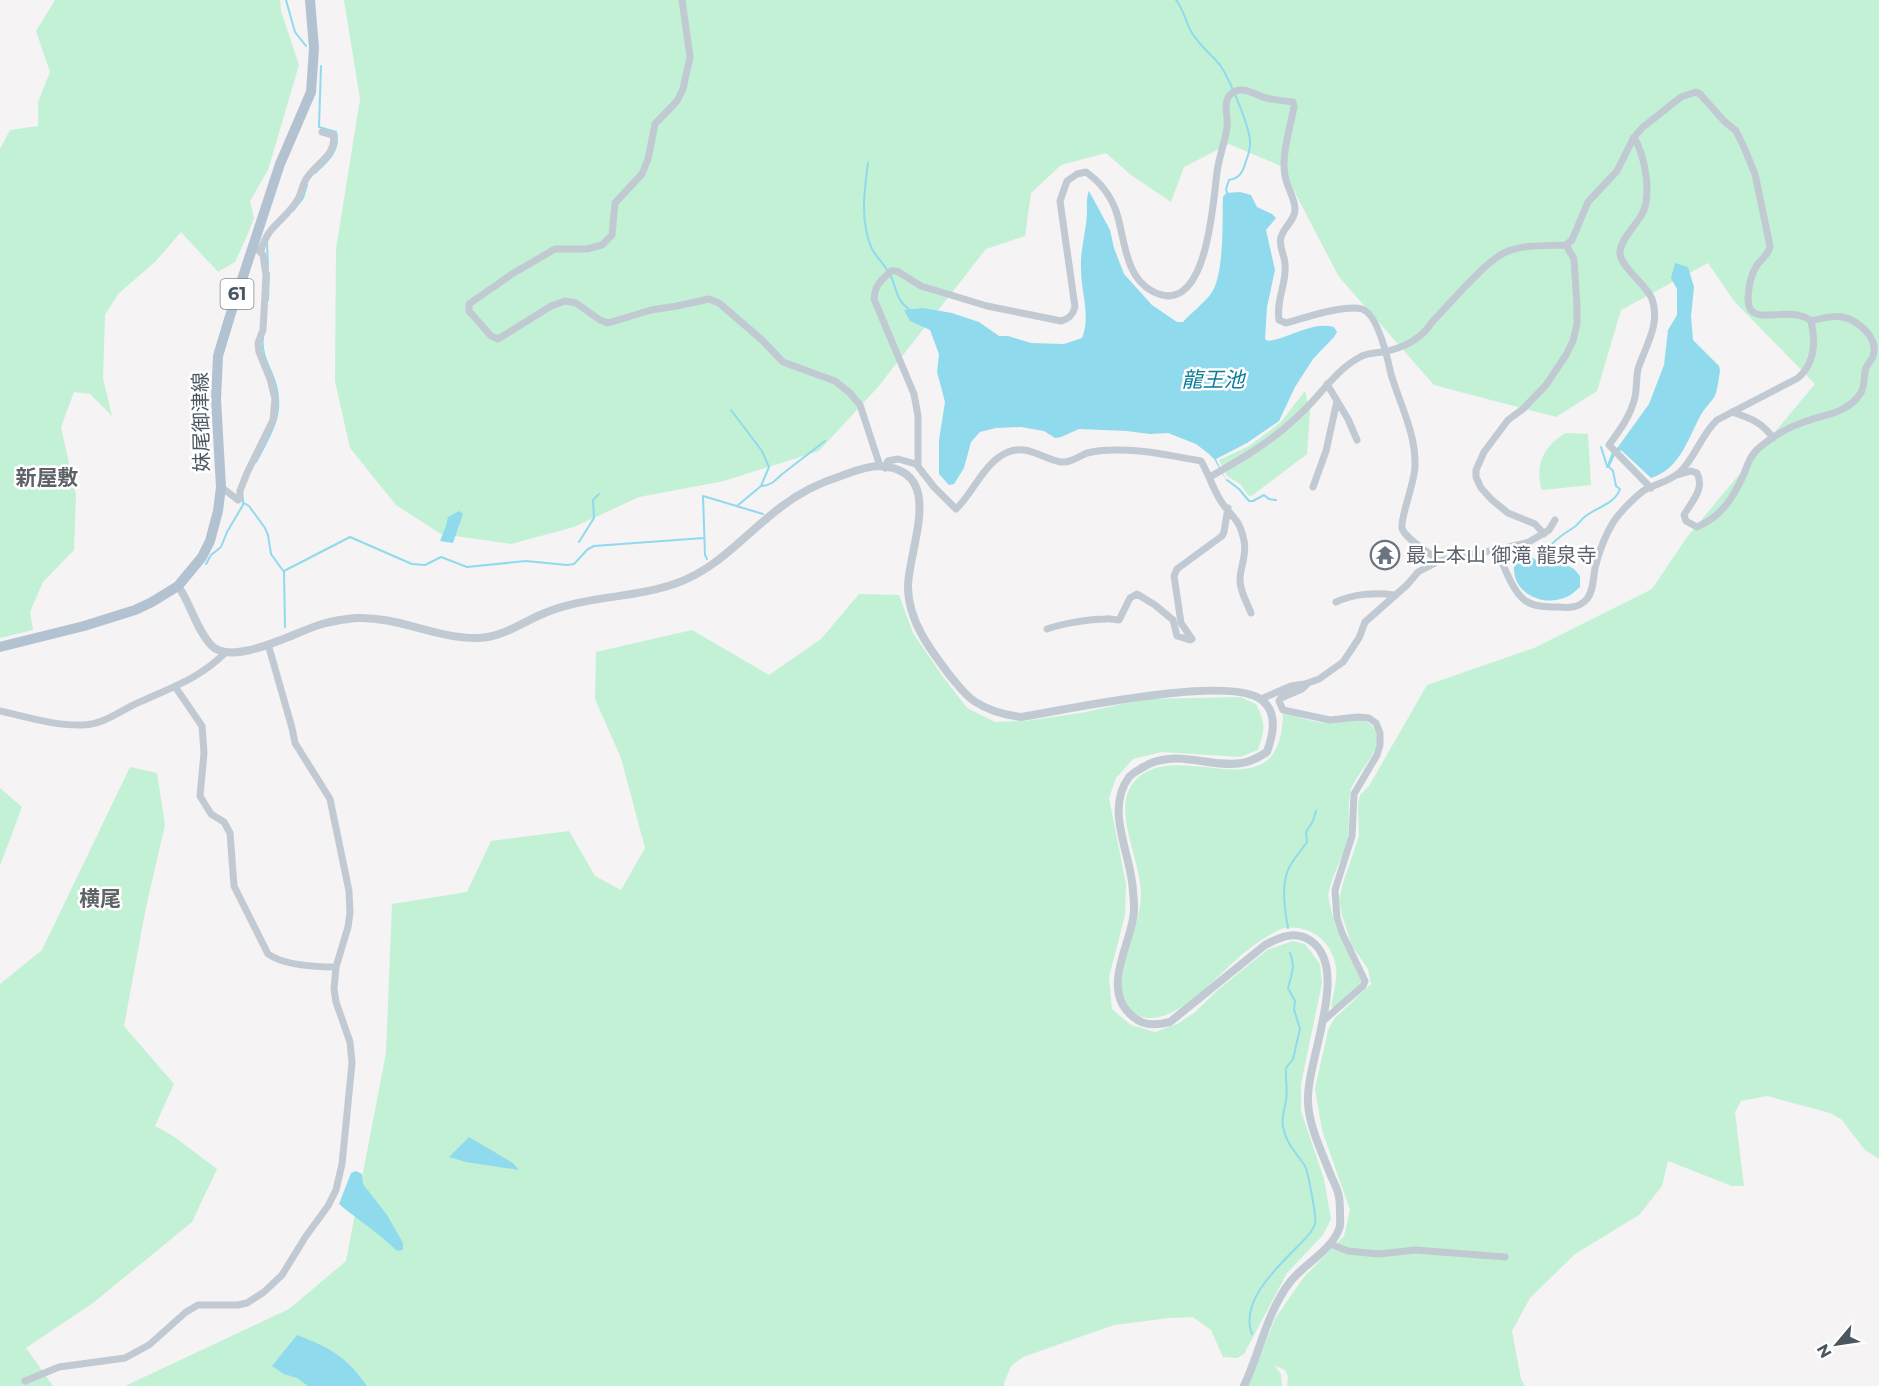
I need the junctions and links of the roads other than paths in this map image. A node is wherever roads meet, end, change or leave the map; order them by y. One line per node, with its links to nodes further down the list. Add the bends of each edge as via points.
1 (310, 0): 6 (main road, 妹尾御津線 / 61, via 314,48 311,92 280,164)
2 (682, 0): 15 (street, via 690,57 683,89 677,102 654,124 642,174 615,203 612,235 602,245 587,249 555,249 469,304 469,310 498,339 565,301 576,303 608,323 709,298 783,362 835,381 850,393 860,405)
3 (322, 132): 6 (street, via 333,135 332,149 311,171 296,204)
4 (1634, 137): 5 (street, via 1617,171 1588,202 1572,240); 7 (street, via 1691,92 1700,94 1736,131 1755,174 1770,246 1752,276 1748,304 1759,315 1794,313); 20 (street, via 1645,168 1646,201 1619,253 1652,299 1653,326 1638,370 1635,398 1610,445)
5 (1566, 245): 8 (street, via 1505,252 1491,261 1413,342); 23 (street, via 1574,259 1577,324 1573,341 1546,385 1508,420 1476,470 1481,488 1492,500 1508,513 1535,524)
6 (257, 248): 18 (main road, 妹尾御津線 / 61, via 218,356); 18 (street, via 263,255 266,275 263,330 258,343 273,388 273,420 247,473 240,498)
7 (1811, 321): 11 (street, via 1814,344 1805,372); 12 (street, via 1839,316 1864,329 1875,349 1866,368 1864,388 1851,404 1836,413 1804,421)
8 (1387, 351): 9 (street, via 1362,356); 14 (street, via 1368,312 1362,309 1326,312 1286,323 1279,320 1277,306 1286,263 1281,236 1295,207 1284,176 1293,102 1237,90 1225,104 1227,126 1200,267 1185,291 1162,296 1141,282 1131,267 1108,194 1100,181 1086,172 1066,181 1060,201 1075,307 1067,320 987,306 921,285 897,271 891,271 879,283 874,299 914,394); 25 (street, via 1408,419 1416,463 1402,527 1405,535)
9 (1327, 384): 10 (street); 17 (street, via 1300,415 1267,443)
10 (1337, 401): 13 (street); 19 (street, via 1326,452)
11 (1732, 412): 12 (street, via 1754,419); 16 (street, via 1709,428)
12 (1773, 438): 16 (street, via 1750,458 1722,512 1697,527 1686,521 1684,515 1700,490 1701,481 1691,471)
13 (1357, 440)
14 (918, 466): 15 (street, via 898,459); 17 (street, via 956,509 995,459 1019,450 1060,462 1089,452 1115,450 1166,454 1200,461)
15 (882, 467): 31 (street, via 856,470 801,493 716,562 675,584 579,602 504,633 479,639 380,619 354,618 323,624); 36 (street, via 903,472 921,500 910,564 910,608 938,660 970,699 1004,715 1021,717 1120,699 1188,692 1231,690)
16 (1676, 475): 20 (street)
17 (1210, 477): 21 (street)
18 (221, 487): 26 (main road, 妹尾御津線 / 61, via 210,541)
19 (1312, 487)
20 (1651, 488): 24 (street, via 1615,520 1604,540 1588,598 1579,605 1546,607 1527,602 1518,593)
21 (1228, 508): 29 (street, via 1237,519 1245,544 1240,578); 30 (street, via 1222,536 1177,569 1174,576 1180,623 1192,639 1177,636 1173,620 1137,594 1130,598 1119,620 1106,618)
22 (1555, 520): 23 (street)
23 (1544, 534): 24 (street)
24 (1497, 550): 25 (street)
25 (1439, 561): 27 (street, via 1418,572)
26 (178, 586): 32 (main road, 妹尾御津線 / 61, via 135,610); 33 (street, via 204,636 213,647)
27 (1394, 595): 28 (street, via 1380,592); 34 (street, via 1365,622 1343,662)
28 (1336, 603)
29 (1251, 613)
30 (1047, 629)
31 (268, 644): 33 (street); 38 (street, via 295,743 330,799 338,834 350,913)
32 (0, 647)
33 (226, 652): 35 (street, via 212,666)
34 (1307, 684): 36 (street, via 1291,686); 39 (street, via 1279,700 1283,710 1330,720 1368,718 1376,723 1380,733 1377,755 1354,794 1352,836 1335,890 1337,918 1365,981)
35 (176, 688): 37 (street, via 105,721 85,725); 38 (street, via 202,726 200,796 230,833 234,886 268,954 289,962)
36 (1261, 699): 39 (street, via 1270,708 1274,721 1267,752 1243,763 1165,759 1130,776 1119,796 1119,823 1132,877 1134,917 1117,983 1118,996 1122,1007 1136,1020 1154,1026 1170,1022 1265,945 1281,936 1296,935 1322,950 1327,964 1329,981)
37 (0, 711)
38 (336, 967): 42 (street, via 336,1002 350,1042 352,1063 342,1164 328,1206 282,1275 247,1303 198,1305 149,1345 124,1358 59,1366)
39 (1323, 1021): 40 (street, via 1310,1074 1308,1103 1313,1128 1339,1196 1340,1228)
40 (1330, 1244): 41 (street, via 1348,1251 1379,1254 1415,1250); 43 (street, via 1291,1282 1274,1308)
41 (1505, 1257)
42 (25, 1381)
43 (1244, 1386)

